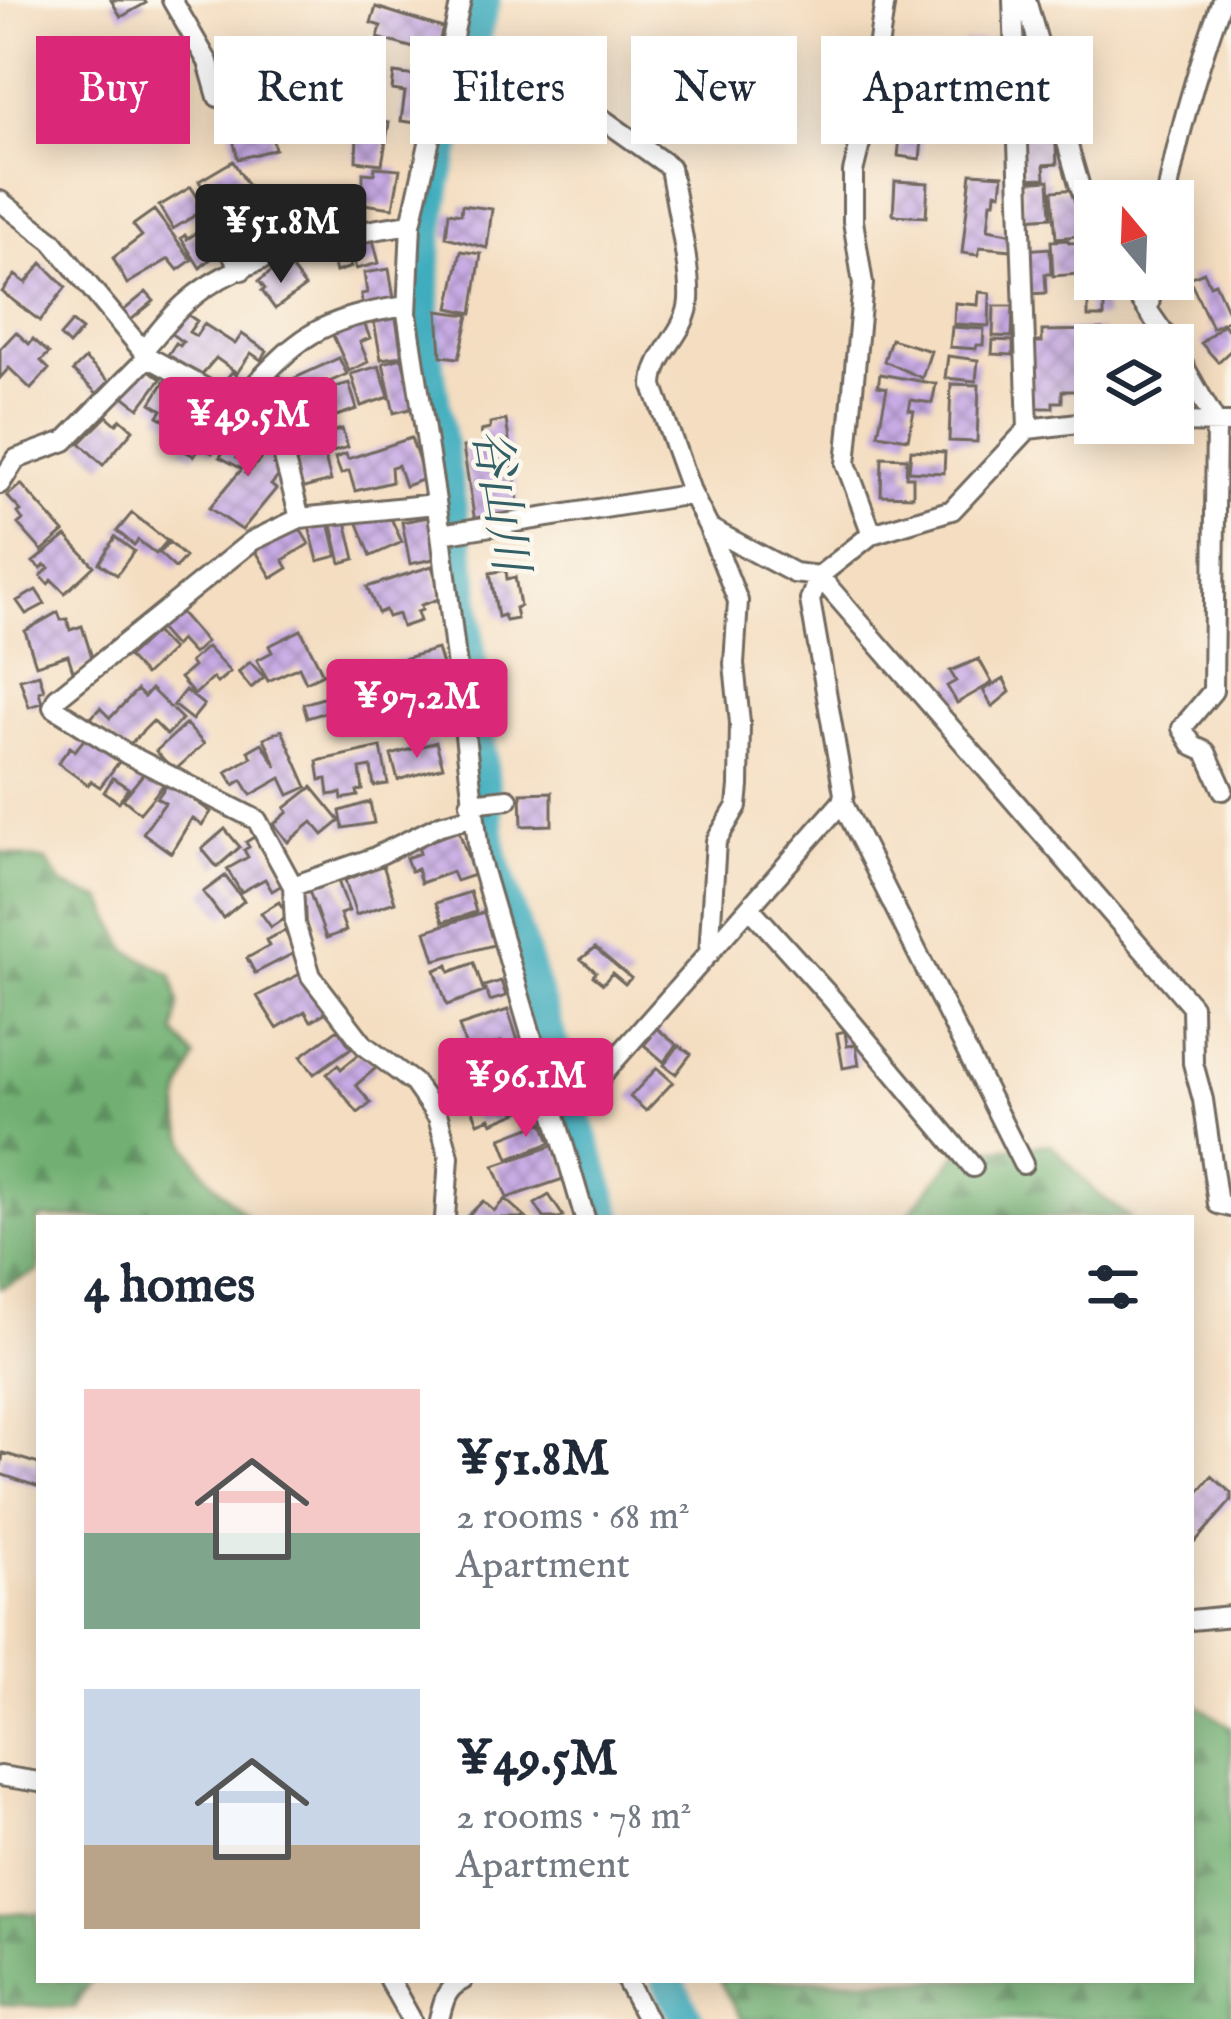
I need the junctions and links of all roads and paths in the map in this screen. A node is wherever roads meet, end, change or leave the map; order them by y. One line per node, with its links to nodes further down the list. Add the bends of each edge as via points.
1 (172, 0): 8 (street)
2 (460, 0): 7 (street)
3 (885, 0): 34 (street, via 853,172 863,284 846,464)
4 (1012, 0): 28 (street)
5 (1026, 0): 11 (street)
6 (1222, 0): 12 (street)
7 (453, 36)
8 (214, 83)
9 (607, 124): 30 (street, via 670,166 689,302 653,368 653,386)
10 (429, 144): 15 (street)
11 (1078, 180)
12 (1170, 180)
13 (0, 201): 22 (street, via 52,241)
14 (213, 223): 16 (street)
15 (410, 224): 16 (street, via 350,232); 19 (street)
16 (242, 270): 22 (street, via 186,302)
17 (1140, 300): 20 (street)
18 (1150, 300): 20 (street)
19 (407, 306): 24 (street, via 315,329); 31 (street)
20 (1148, 311): 21 (street)
21 (1157, 324)
22 (146, 354): 24 (street); 29 (street, via 65,441 16,459)
23 (1194, 379): 26 (street)
24 (236, 405): 32 (street, via 279,439)
25 (1194, 422): 26 (street)
26 (1224, 423): 37 (street, via 1213,691 1182,728 1206,752)
27 (1074, 424): 28 (street)
28 (1028, 429): 34 (street, via 952,511)
29 (0, 484)
30 (692, 494): 33 (street); 35 (street)
31 (434, 504): 32 (street); 35 (street)
32 (300, 518): 41 (street, via 252,542 53,707 257,820)
33 (709, 528): 36 (street, via 794,573); 43 (street, via 737,601 740,723 736,806 716,841)
34 (872, 533): 36 (street)
35 (441, 534): 40 (street)
36 (819, 576): 39 (street, via 810,600); 47 (street, via 1192,1006 1192,1063 1218,1204)
37 (1222, 790)
38 (508, 799): 40 (street)
39 (842, 802): 42 (street); 45 (street)
40 (471, 810): 41 (street); 44 (street)
41 (293, 886): 48 (street, via 311,976 364,1045 414,1082 438,1117 449,1157)
42 (750, 908): 43 (street); 46 (street)
43 (709, 954): 44 (street, via 599,1078)
44 (551, 1093): 49 (street)
45 (1023, 1163)
46 (973, 1167)
47 (1231, 1207)
48 (445, 1215)
49 (584, 1215)
50 (1231, 1616): 51 (street)
51 (1194, 1620)
52 (0, 1776): 53 (street)
53 (36, 1782)
54 (391, 1983): 57 (street)
55 (458, 1983): 58 (street)
56 (628, 1983): 59 (street)
57 (412, 2019)
58 (440, 2019)
59 (647, 2019)

